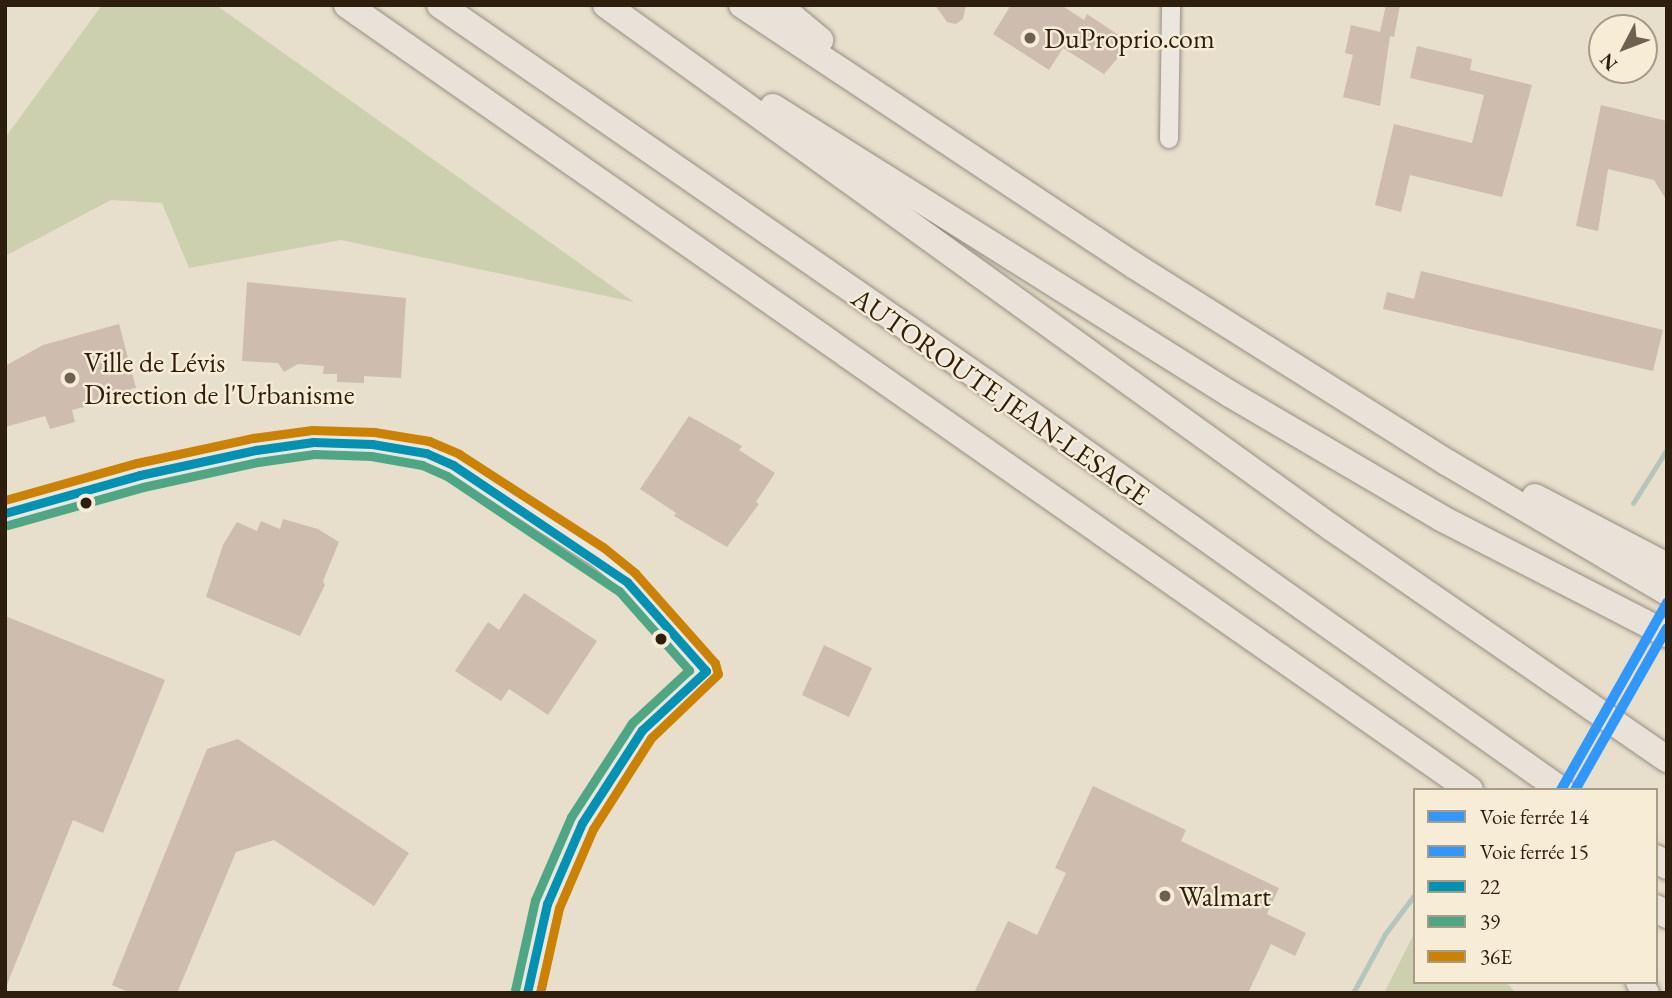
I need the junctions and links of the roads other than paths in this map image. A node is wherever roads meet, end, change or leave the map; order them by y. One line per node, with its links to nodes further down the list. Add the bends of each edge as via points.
1 (347, 5): 16 (highway)
2 (440, 5): 17 (highway, AUTOROUTE JEAN-LESAGE, via 987,383)
3 (606, 5): 15 (highway, via 1344,536)
4 (615, 5): 14 (highway, via 1230,394 1441,518)
5 (742, 5): 9 (highway)
6 (778, 5): 9 (highway)
7 (1171, 5): 8 (street)
8 (1169, 139)
9 (954, 150): 10 (highway)
10 (1341, 396): 12 (highway); 13 (highway)
11 (5, 513): 18 (street, via 140,475 256,450 313,442 372,444 426,453 453,465 627,582 705,671 642,730 582,823 547,904)
12 (1667, 566)
13 (1667, 592)
14 (1667, 634)
15 (1667, 759)
16 (1451, 781)
17 (1558, 788)
18 (527, 993)

